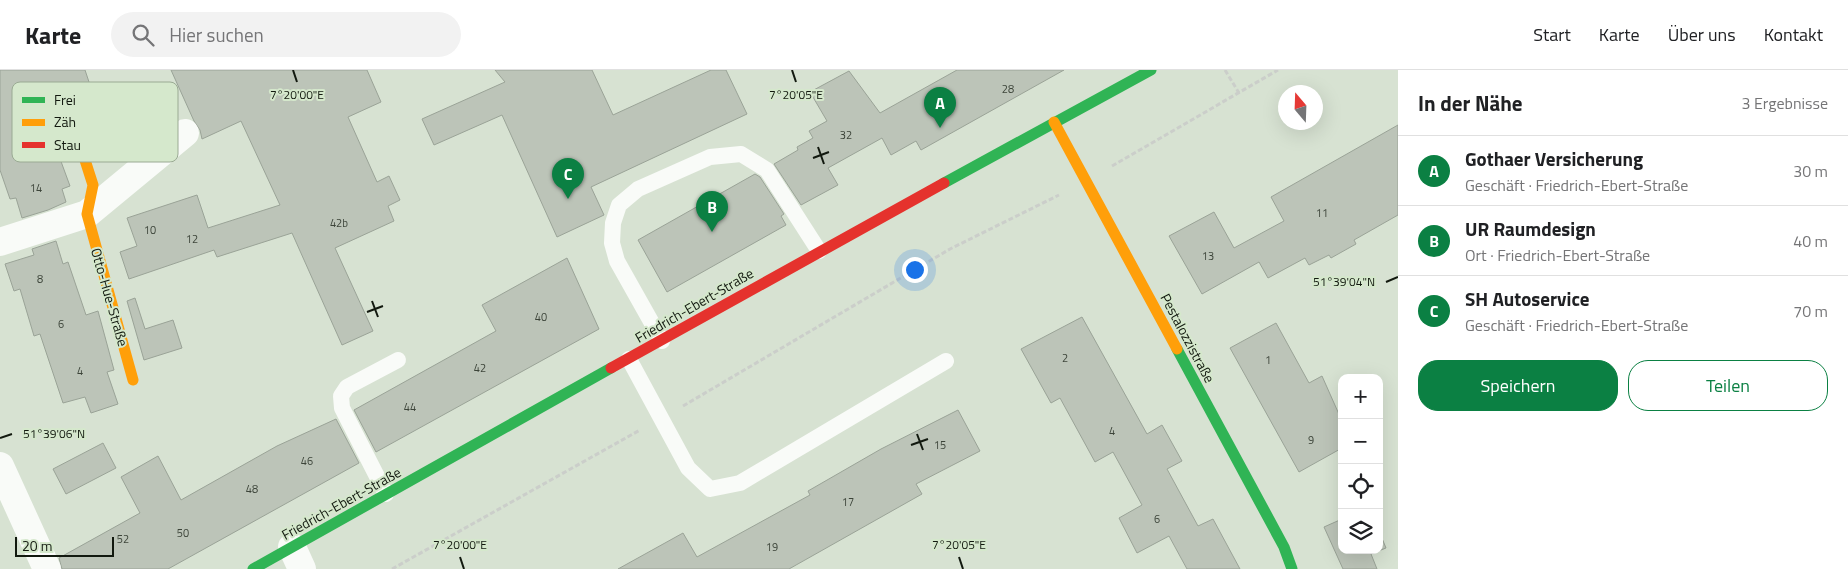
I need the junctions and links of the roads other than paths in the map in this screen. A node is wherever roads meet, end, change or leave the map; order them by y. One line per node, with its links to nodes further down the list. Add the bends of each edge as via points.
1 (1151, 70): 2 (street, Friedrich-Ebert-Straße)
2 (1054, 122): 9 (street, Friedrich-Ebert-Straße); 20 (street, Pestalozzistraße, via 1284,547)
3 (185, 133): 4 (street)
4 (178, 139)
5 (86, 162): 7 (street, Otto-Hue-Straße, via 93,185)
6 (150, 162): 7 (street)
7 (87, 214): 8 (street); 14 (street, Otto-Hue-Straße)
8 (0, 242)
9 (819, 251): 10 (street, Friedrich-Ebert-Straße); 10 (lane, via 767,170 741,154 710,156 638,189 619,205 613,223 612,243 617,261)
10 (662, 340): 11 (street, Friedrich-Ebert-Straße)
11 (629, 358): 13 (lane, via 688,468 710,489 740,483); 16 (street, Friedrich-Ebert-Straße)
12 (398, 360): 16 (lane, via 347,387 342,396 342,408)
13 (946, 361)
14 (133, 380)
15 (0, 466): 18 (street)
16 (386, 494): 17 (street, Friedrich-Ebert-Straße)
17 (297, 558): 19 (street, Friedrich-Ebert-Straße)
18 (47, 569)
19 (253, 569)
20 (1292, 569)

